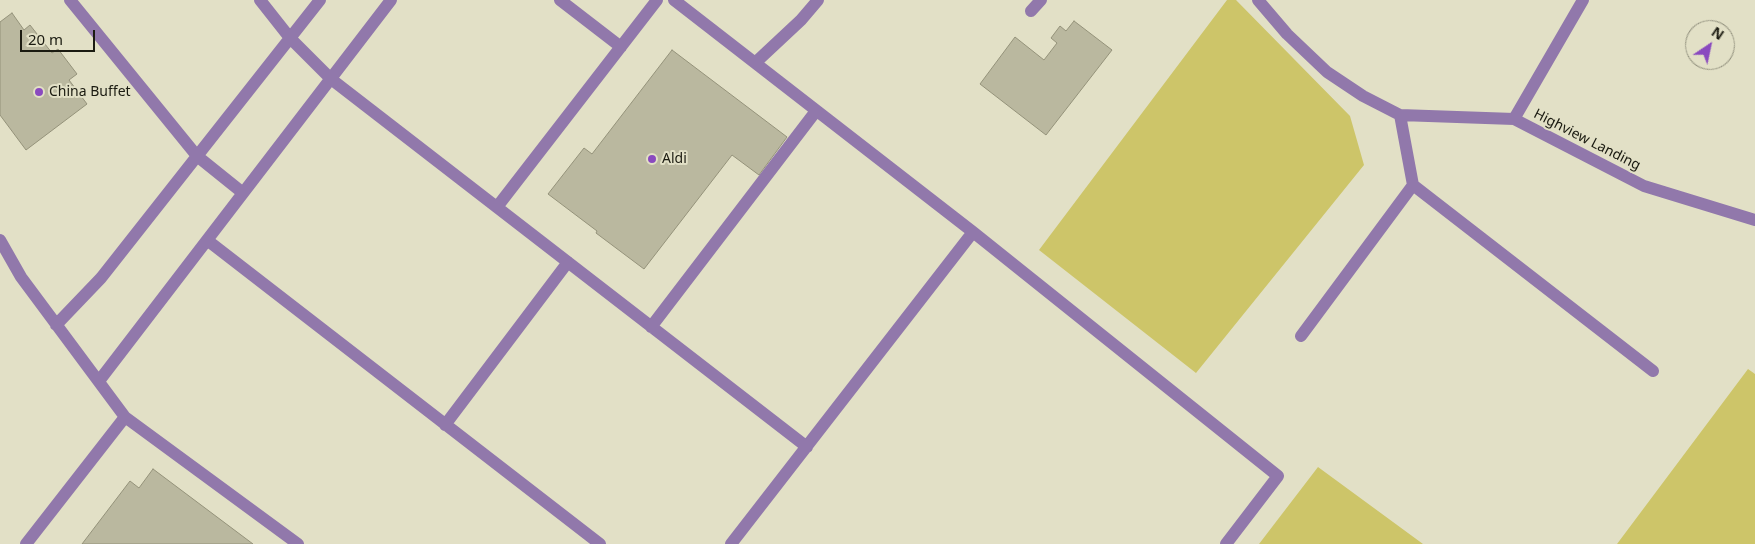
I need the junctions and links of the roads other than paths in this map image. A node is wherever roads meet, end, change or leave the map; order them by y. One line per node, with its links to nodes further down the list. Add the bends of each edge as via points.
1 (70, 0): 20 (street)
2 (260, 0): 13 (street)
3 (320, 0): 13 (street)
4 (391, 0): 16 (street)
5 (560, 0): 14 (street)
6 (657, 0): 14 (street)
7 (674, 0): 15 (street)
8 (818, 0): 15 (street)
9 (1041, 0): 12 (street)
10 (1258, 0): 18 (street, via 1326,72)
11 (1583, 0): 19 (street)
12 (1031, 11)
13 (290, 38): 16 (street); 20 (street)
14 (621, 46): 23 (street)
15 (755, 63): 17 (street)
16 (331, 79): 22 (street); 23 (street)
17 (816, 111): 25 (street); 30 (street)
18 (1400, 115): 19 (street, Highview Landing); 21 (street)
19 (1514, 119): 24 (street, Highview Landing, via 1644,186)
20 (197, 156): 22 (street); 29 (street, via 101,278)
21 (1413, 185): 31 (street); 32 (street)
22 (243, 193): 27 (street)
23 (497, 207): 28 (street)
24 (1755, 220)
25 (973, 232): 36 (street); 41 (street, via 1278,476)
26 (0, 240): 29 (street, via 21,277)
27 (207, 240): 33 (street); 35 (street)
28 (568, 262): 30 (street); 35 (street)
29 (56, 324): 33 (street)
30 (651, 326): 36 (street)
31 (1301, 336)
32 (1654, 371)
33 (99, 381): 34 (street)
34 (125, 417): 37 (street); 38 (street)
35 (445, 425): 39 (street)
36 (807, 447): 40 (street)
37 (26, 544)
38 (298, 544)
39 (600, 544)
40 (731, 544)
41 (1226, 544)

